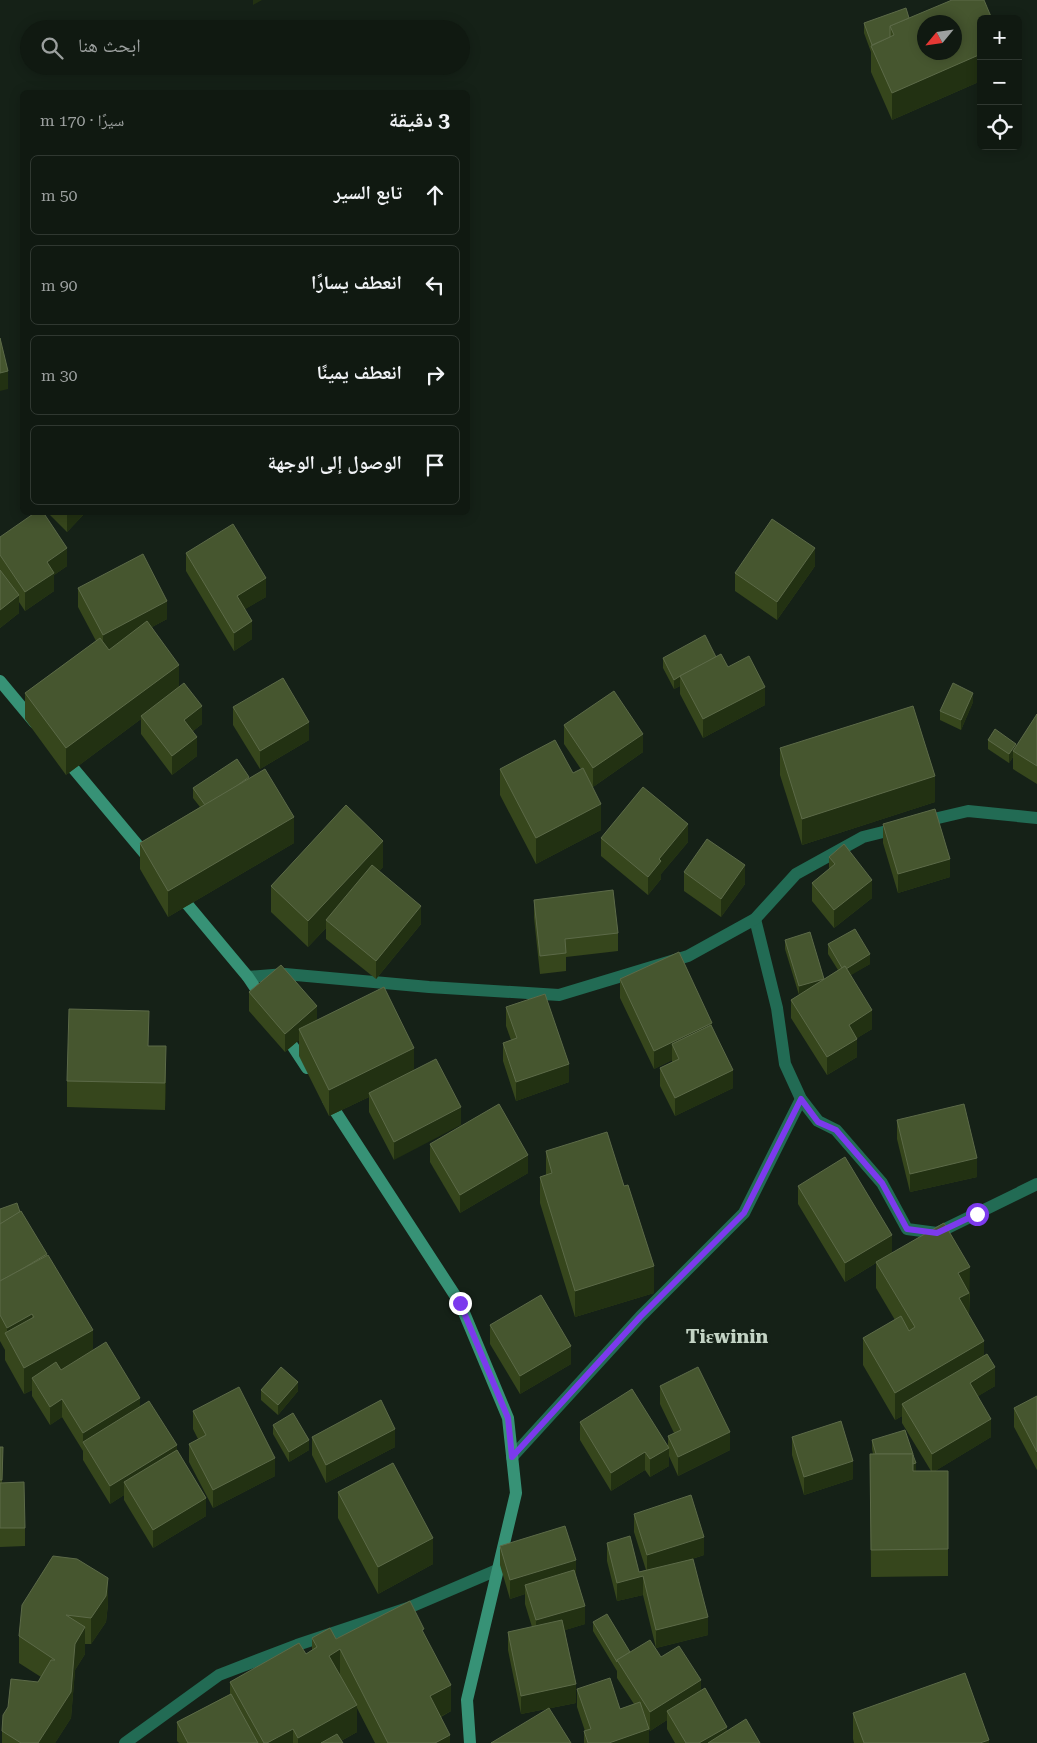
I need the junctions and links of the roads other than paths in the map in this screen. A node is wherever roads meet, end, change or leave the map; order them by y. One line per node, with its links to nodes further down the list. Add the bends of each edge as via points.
1 (0, 681): 2 (street)
2 (44, 734)
3 (57, 749): 5 (street)
4 (1037, 818): 7 (street, via 968,811 863,837 796,874)
5 (159, 871)
6 (172, 886): 8 (street)
7 (755, 919): 8 (street, via 688,956 559,995 285,974); 9 (street, via 777,1008 785,1064)
8 (248, 977): 11 (street, via 460,1303 508,1418)
9 (801, 1099): 10 (street, via 818,1122 836,1130 882,1183 907,1229 937,1233); 11 (street, via 744,1213 640,1317)
10 (1037, 1184)
11 (512, 1457): 12 (street, via 516,1493)
12 (497, 1570): 13 (street, via 408,1608 219,1675); 14 (street, via 467,1700)
13 (125, 1743)
14 (470, 1743)

